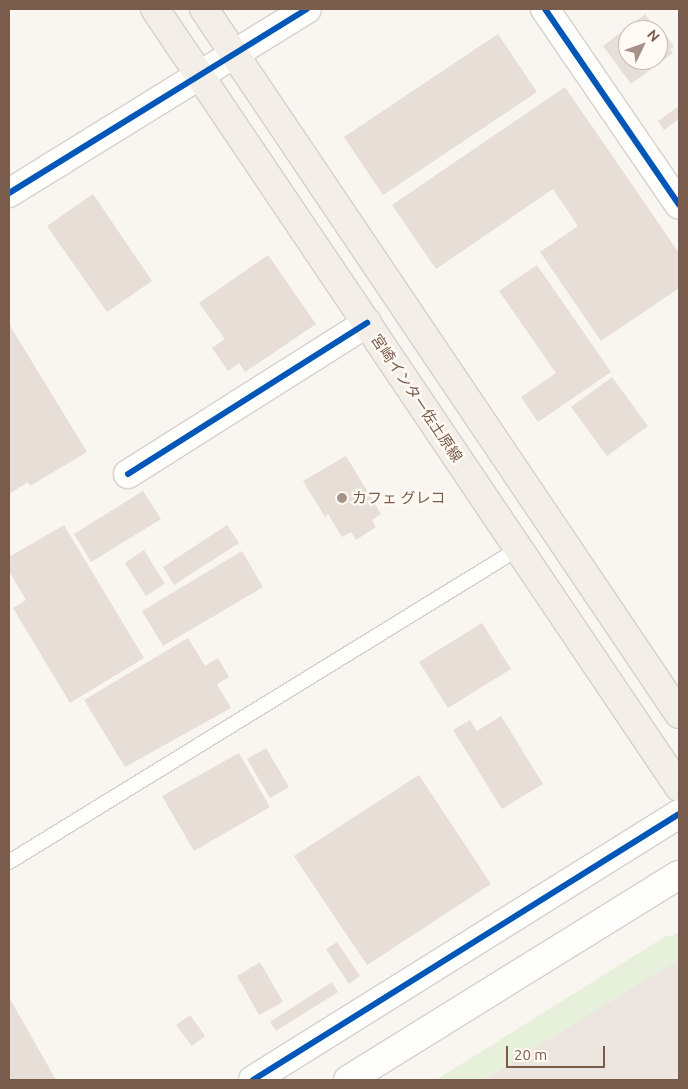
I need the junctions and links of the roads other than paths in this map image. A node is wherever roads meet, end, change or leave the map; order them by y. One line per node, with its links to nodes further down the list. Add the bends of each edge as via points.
1 (154, 9): 6 (main road, 宮崎インター佐土原線)
2 (204, 9): 5 (main road)
3 (307, 9): 5 (street)
4 (545, 9): 8 (street)
5 (234, 54): 6 (street); 12 (main road)
6 (200, 76): 7 (street); 9 (main road, 宮崎インター佐土原線)
7 (9, 193)
8 (679, 205)
9 (367, 324): 10 (street); 11 (main road, 宮崎インター佐土原線)
10 (128, 474)
11 (518, 548): 13 (main road, 宮崎インター佐土原線); 15 (lane)
12 (679, 714)
13 (679, 787)
14 (679, 814): 17 (street)
15 (9, 862)
16 (679, 875): 18 (street)
17 (253, 1080)
18 (348, 1080)

